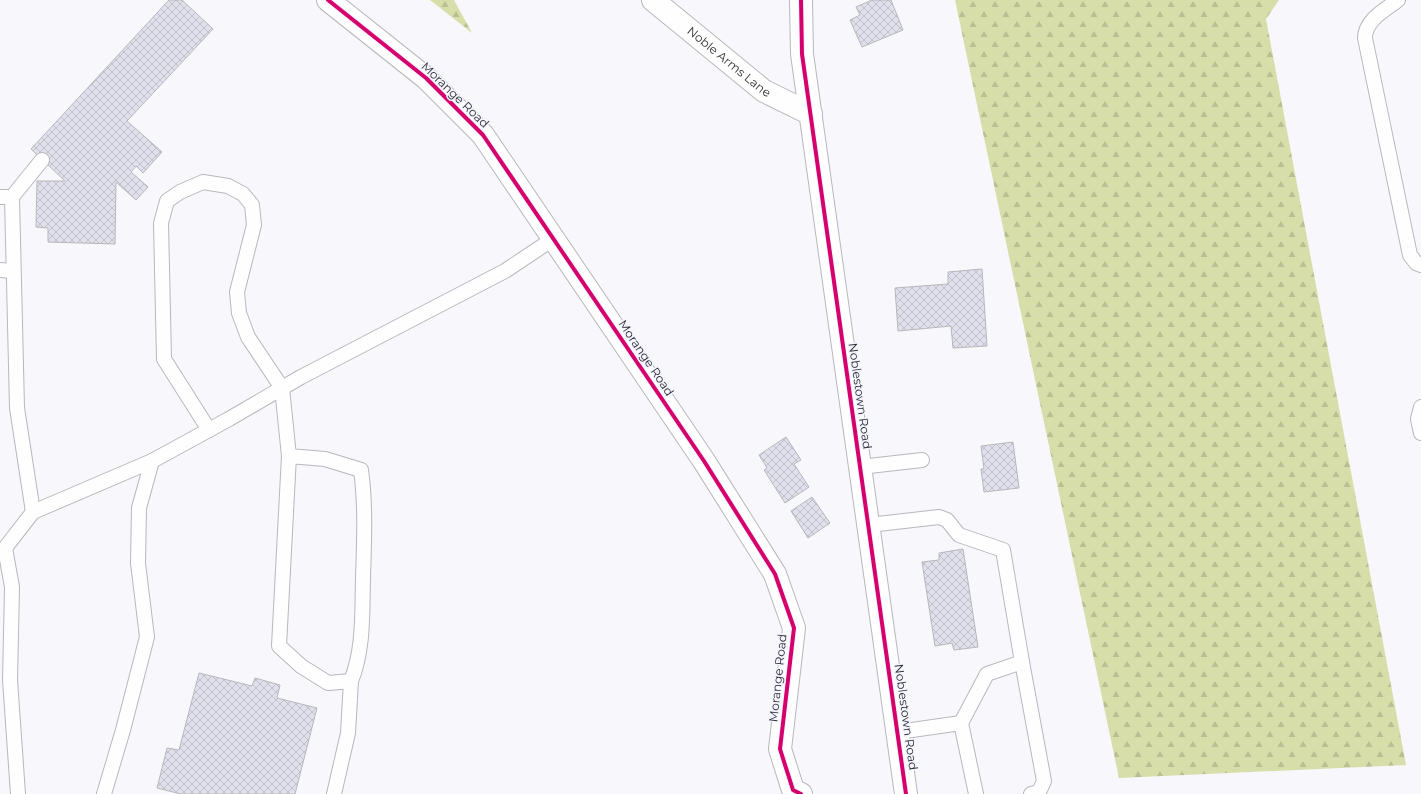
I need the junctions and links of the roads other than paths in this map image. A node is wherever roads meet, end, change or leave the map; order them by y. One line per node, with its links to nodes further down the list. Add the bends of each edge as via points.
1 (328, 0): 8 (street, Morange Road, via 426,78 483,135)
2 (653, 0): 5 (street, Noble Arms Lane, via 764,92)
3 (801, 0): 5 (street, Noblestown Road, via 802,54)
4 (1398, 0): 9 (lane, via 1371,21 1365,31 1365,38 1410,255)
5 (811, 114): 18 (street, Noblestown Road)
6 (42, 160): 7 (lane)
7 (6, 197): 10 (lane)
8 (554, 239): 11 (lane, via 505,271); 29 (street, Morange Road, via 704,461 775,574 794,628 780,749 793,790)
9 (1421, 265)
10 (6, 270): 19 (lane, via 16,408)
11 (282, 388): 13 (lane); 13 (lane, via 248,337 239,313 237,292 254,225 252,205 242,194 228,186 203,182 180,192 167,201 161,223 164,359); 15 (lane)
12 (1421, 407): 14 (lane, via 1418,419)
13 (209, 430): 17 (lane)
14 (1421, 433)
15 (289, 456): 23 (lane, via 280,646 301,666 328,683); 23 (lane, via 325,459 361,470 365,498 361,624 358,664)
16 (922, 460): 18 (lane)
17 (152, 461): 19 (lane); 27 (lane, via 139,508 138,563 147,637)
18 (860, 467): 20 (street, Noblestown Road)
19 (33, 512): 21 (lane)
20 (869, 525): 22 (lane, via 939,517 947,520 959,535 1003,550); 25 (street, Noblestown Road)
21 (2, 548): 26 (lane, via 12,587 10,680)
22 (1022, 662): 24 (lane, via 987,674); 32 (lane, via 1044,781 1039,792)
23 (351, 681): 28 (lane, via 348,733)
24 (961, 723): 25 (lane); 31 (lane)
25 (898, 732): 30 (street, Noblestown Road)
26 (18, 794)
27 (104, 794)
28 (334, 794)
29 (801, 794)
30 (906, 794)
31 (976, 794)
32 (1031, 794)

